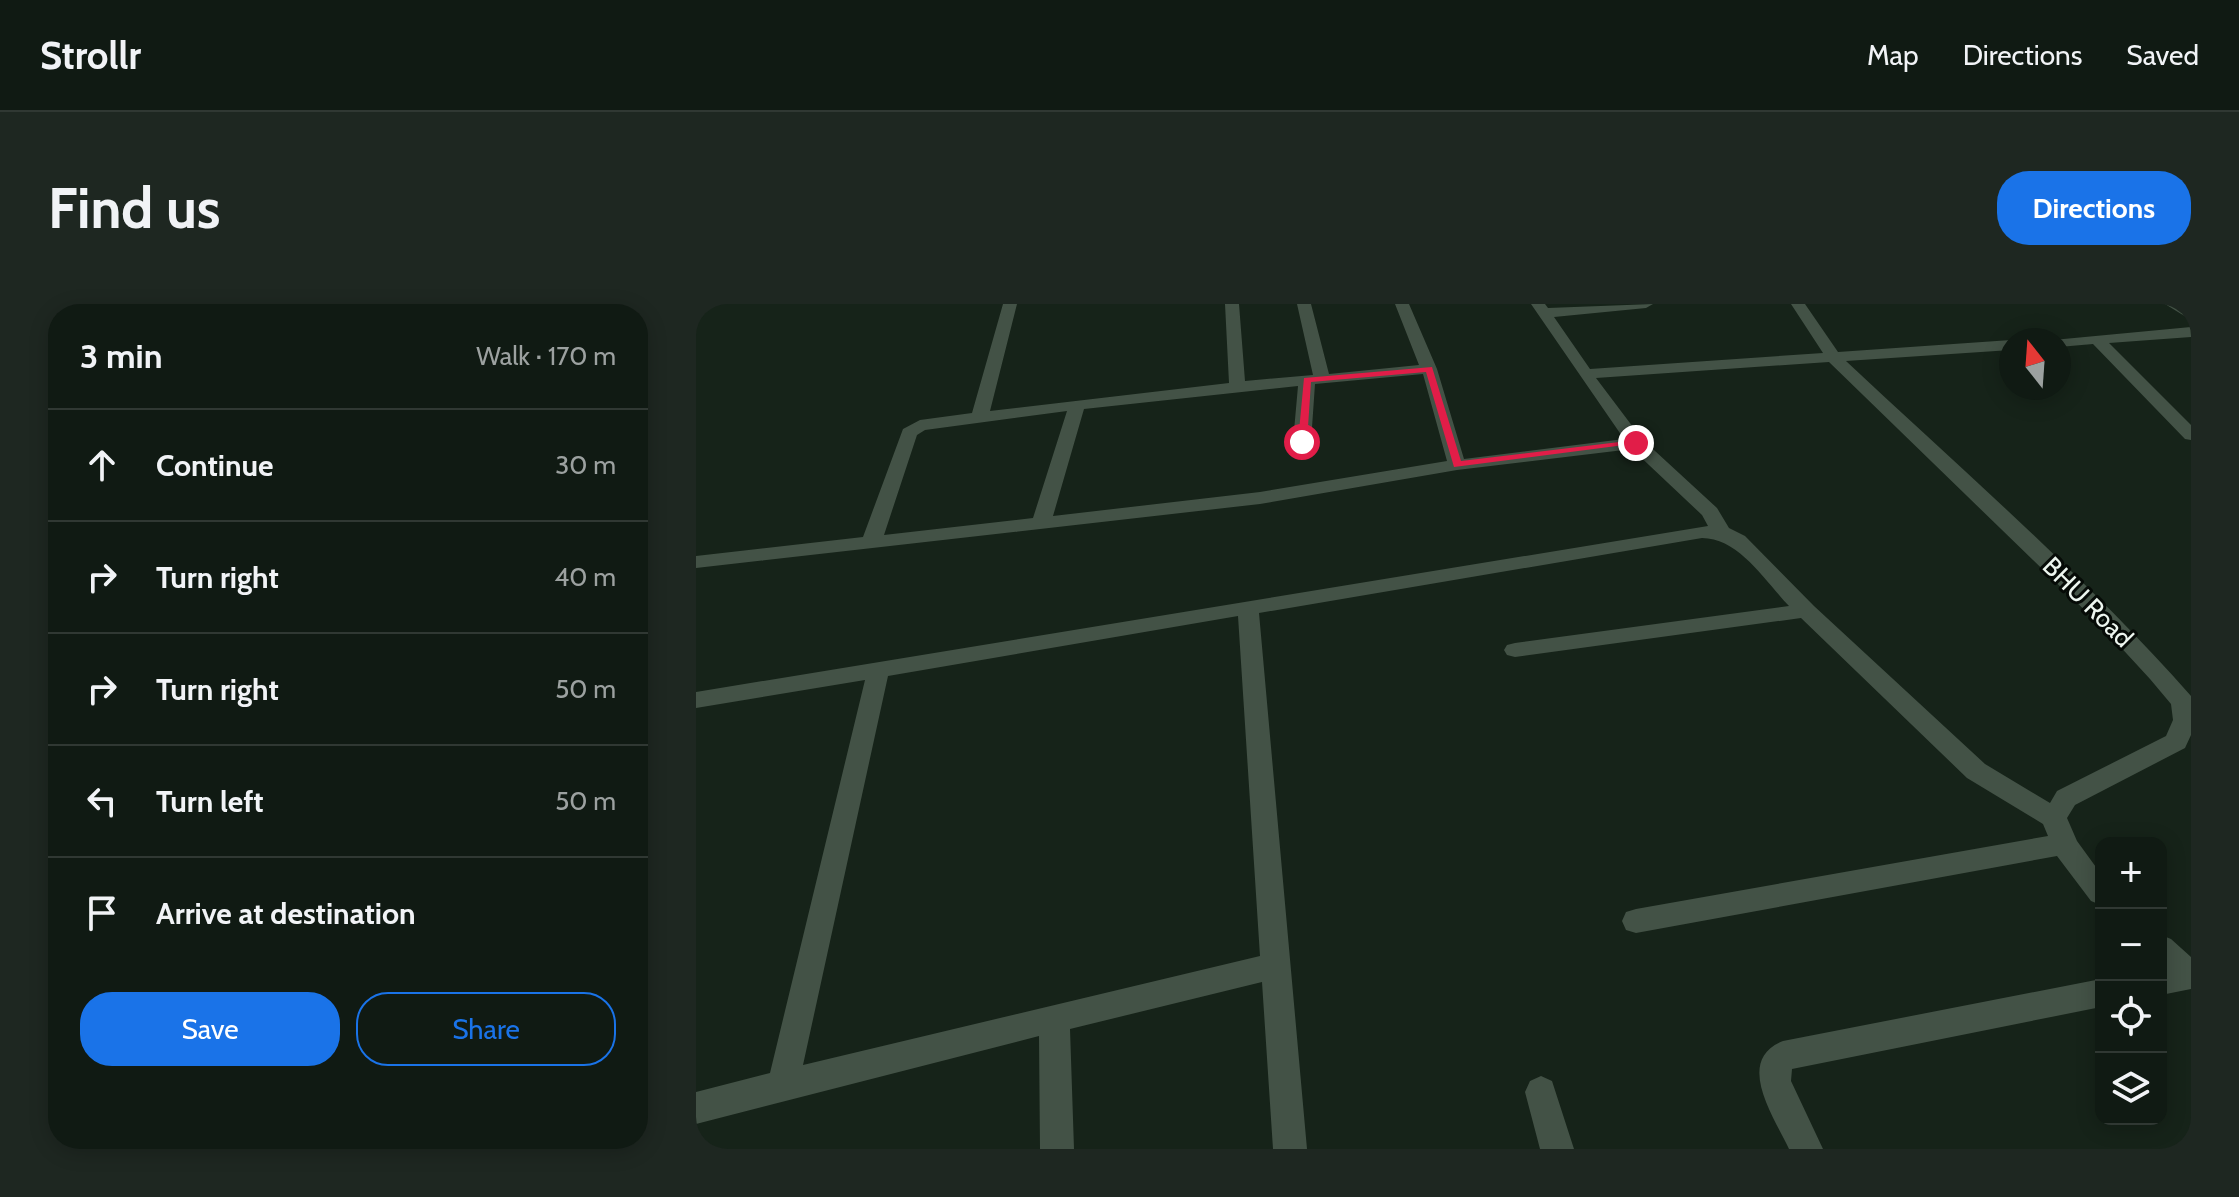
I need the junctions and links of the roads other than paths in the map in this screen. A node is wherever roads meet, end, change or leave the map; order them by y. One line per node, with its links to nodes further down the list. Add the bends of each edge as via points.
1 (1010, 304): 20 (street)
2 (1232, 304): 18 (street)
3 (1304, 304): 17 (street)
4 (1402, 304): 15 (street)
5 (1646, 304): 8 (street)
6 (1798, 304): 14 (street, BHU Road)
7 (2172, 304): 9 (street)
8 (1541, 308): 16 (street)
9 (2191, 316)
10 (2191, 332): 11 (street)
11 (2097, 339): 12 (street); 21 (street)
12 (2071, 341)
13 (1999, 346): 14 (street)
14 (1833, 357): 16 (street); 34 (street, BHU Road, via 2112,624 2183,702 2185,720 2176,742 2066,798)
15 (1429, 369): 17 (street); 24 (street)
16 (1584, 374): 23 (street)
17 (1314, 380): 18 (street); 22 (street)
18 (1237, 387): 19 (street)
19 (1077, 405): 20 (street); 25 (street)
20 (980, 416): 27 (street, via 929,422 909,433)
21 (2191, 435)
22 (1302, 442)
23 (1636, 443): 24 (street); 26 (street, via 1710,512)
24 (1457, 465): 25 (street, via 1260,498)
25 (1041, 523): 27 (street)
26 (1721, 532): 29 (street); 30 (street, via 1738,540)
27 (871, 543): 28 (street)
28 (696, 562)
29 (1248, 610): 32 (street); 38 (street)
30 (1806, 611): 31 (street); 34 (street, via 1976,771)
31 (1515, 650)
32 (878, 671): 33 (street); 43 (street)
33 (696, 700)
34 (2058, 831): 35 (street, via 2077,867); 36 (street)
35 (2095, 886)
36 (1636, 921)
37 (2167, 954): 39 (street)
38 (1273, 966): 42 (street); 47 (street)
39 (2191, 976): 40 (street)
40 (2166, 981)
41 (2095, 994): 49 (street, via 1783,1056 1773,1068 1775,1083)
42 (1054, 1018): 43 (street); 46 (street)
43 (783, 1085): 45 (street)
44 (1541, 1092): 48 (street)
45 (696, 1108)
46 (1057, 1149)
47 (1290, 1149)
48 (1557, 1149)
49 (1806, 1149)

